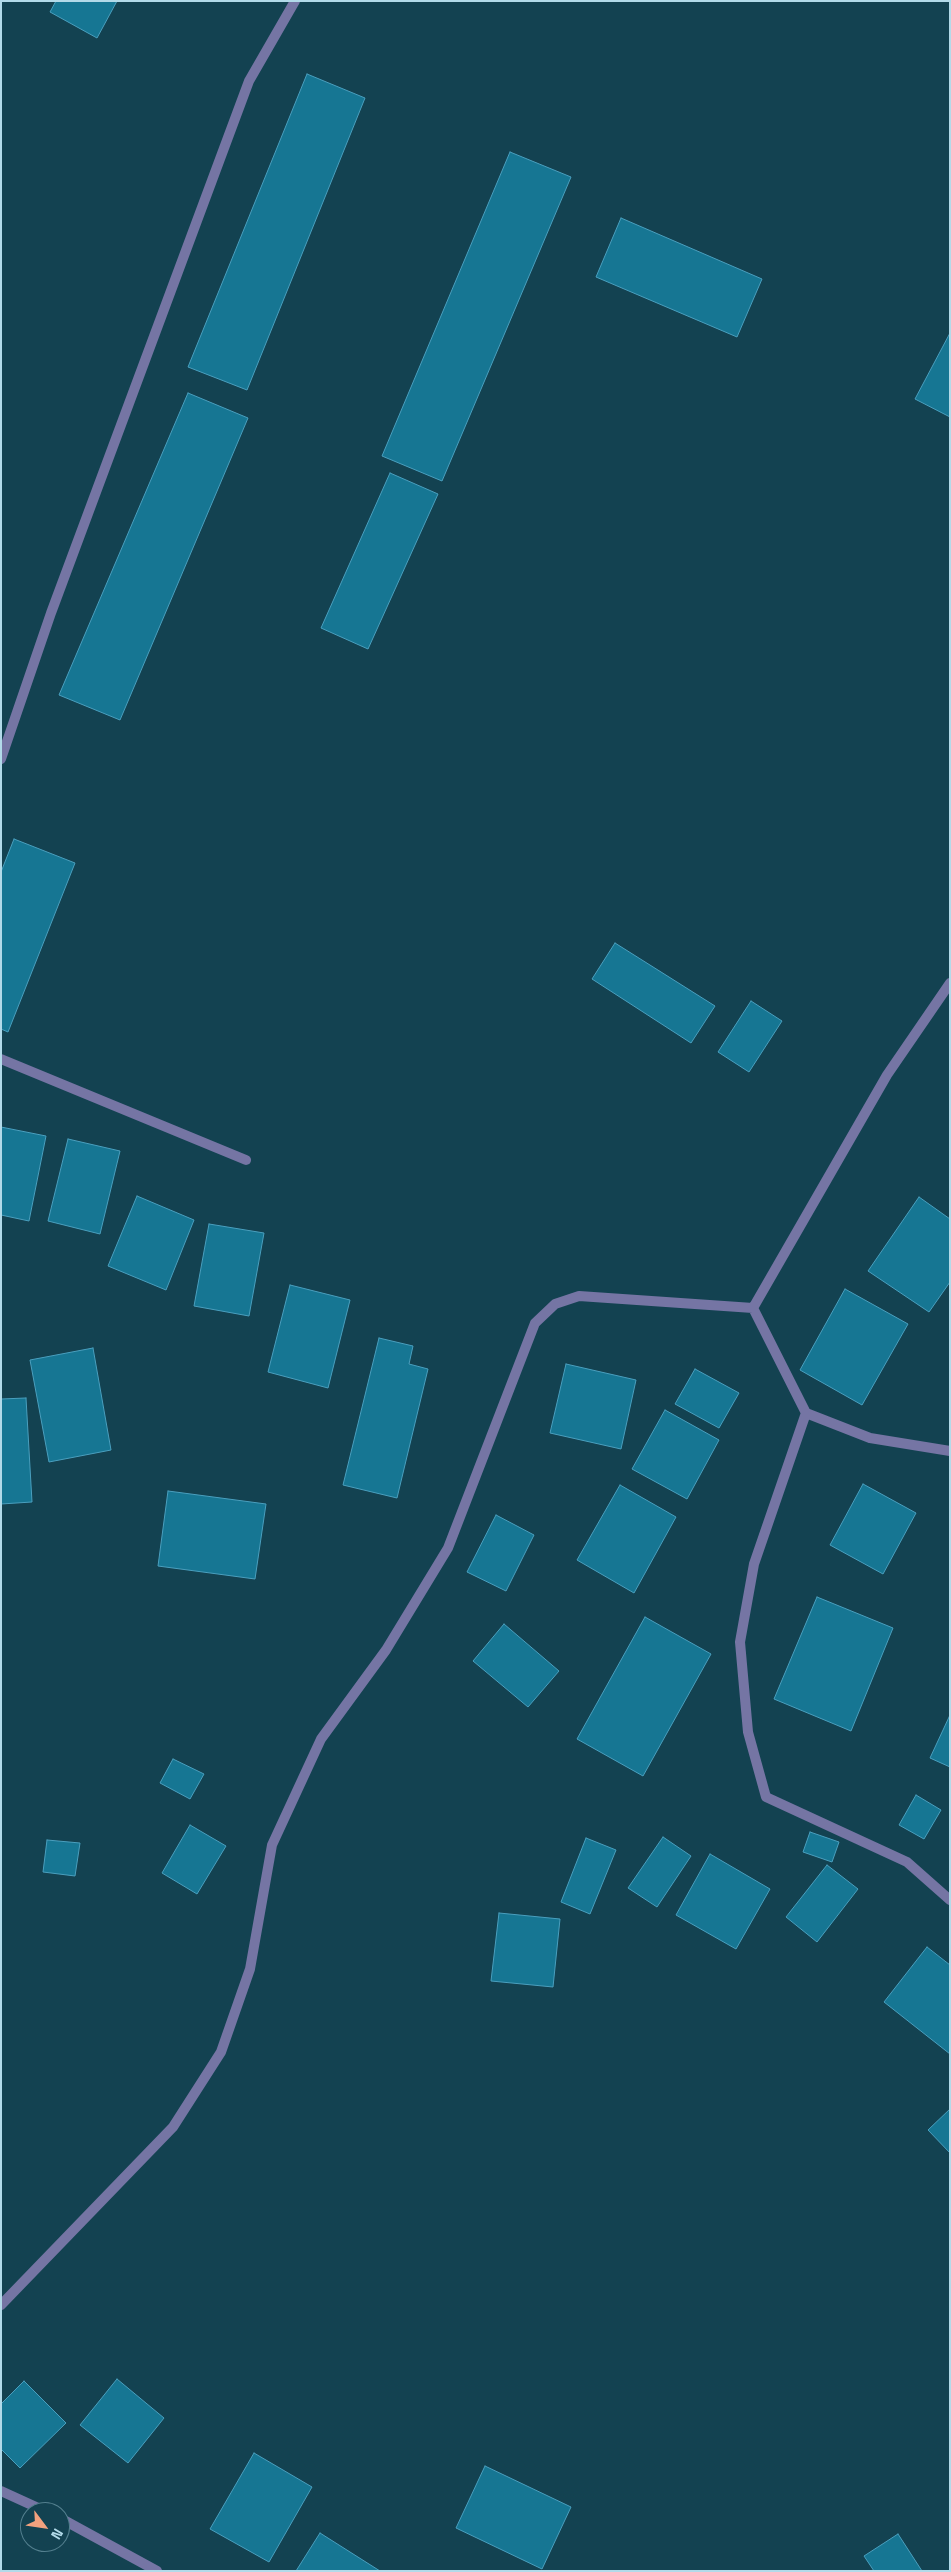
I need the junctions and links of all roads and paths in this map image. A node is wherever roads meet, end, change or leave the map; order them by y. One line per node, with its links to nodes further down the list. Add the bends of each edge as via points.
1 (295, 1): 2 (street, via 249,81 54,604)
2 (1, 759)
3 (950, 983): 6 (street, via 887,1075)
4 (1, 1059): 5 (street)
5 (246, 1160)
6 (753, 1308): 7 (street); 10 (street, via 579,1296 555,1304 535,1323 448,1548 386,1650 321,1739 272,1845 250,1969 221,2052 173,2127)
7 (806, 1413): 8 (street, via 870,1438); 9 (street, via 754,1564 740,1642 748,1732 766,1797 907,1862)
8 (950, 1451)
9 (950, 1900)
10 (1, 2305)
11 (1, 2491): 12 (street)
12 (25, 2502)
13 (70, 2523): 14 (street)
14 (157, 2571)

